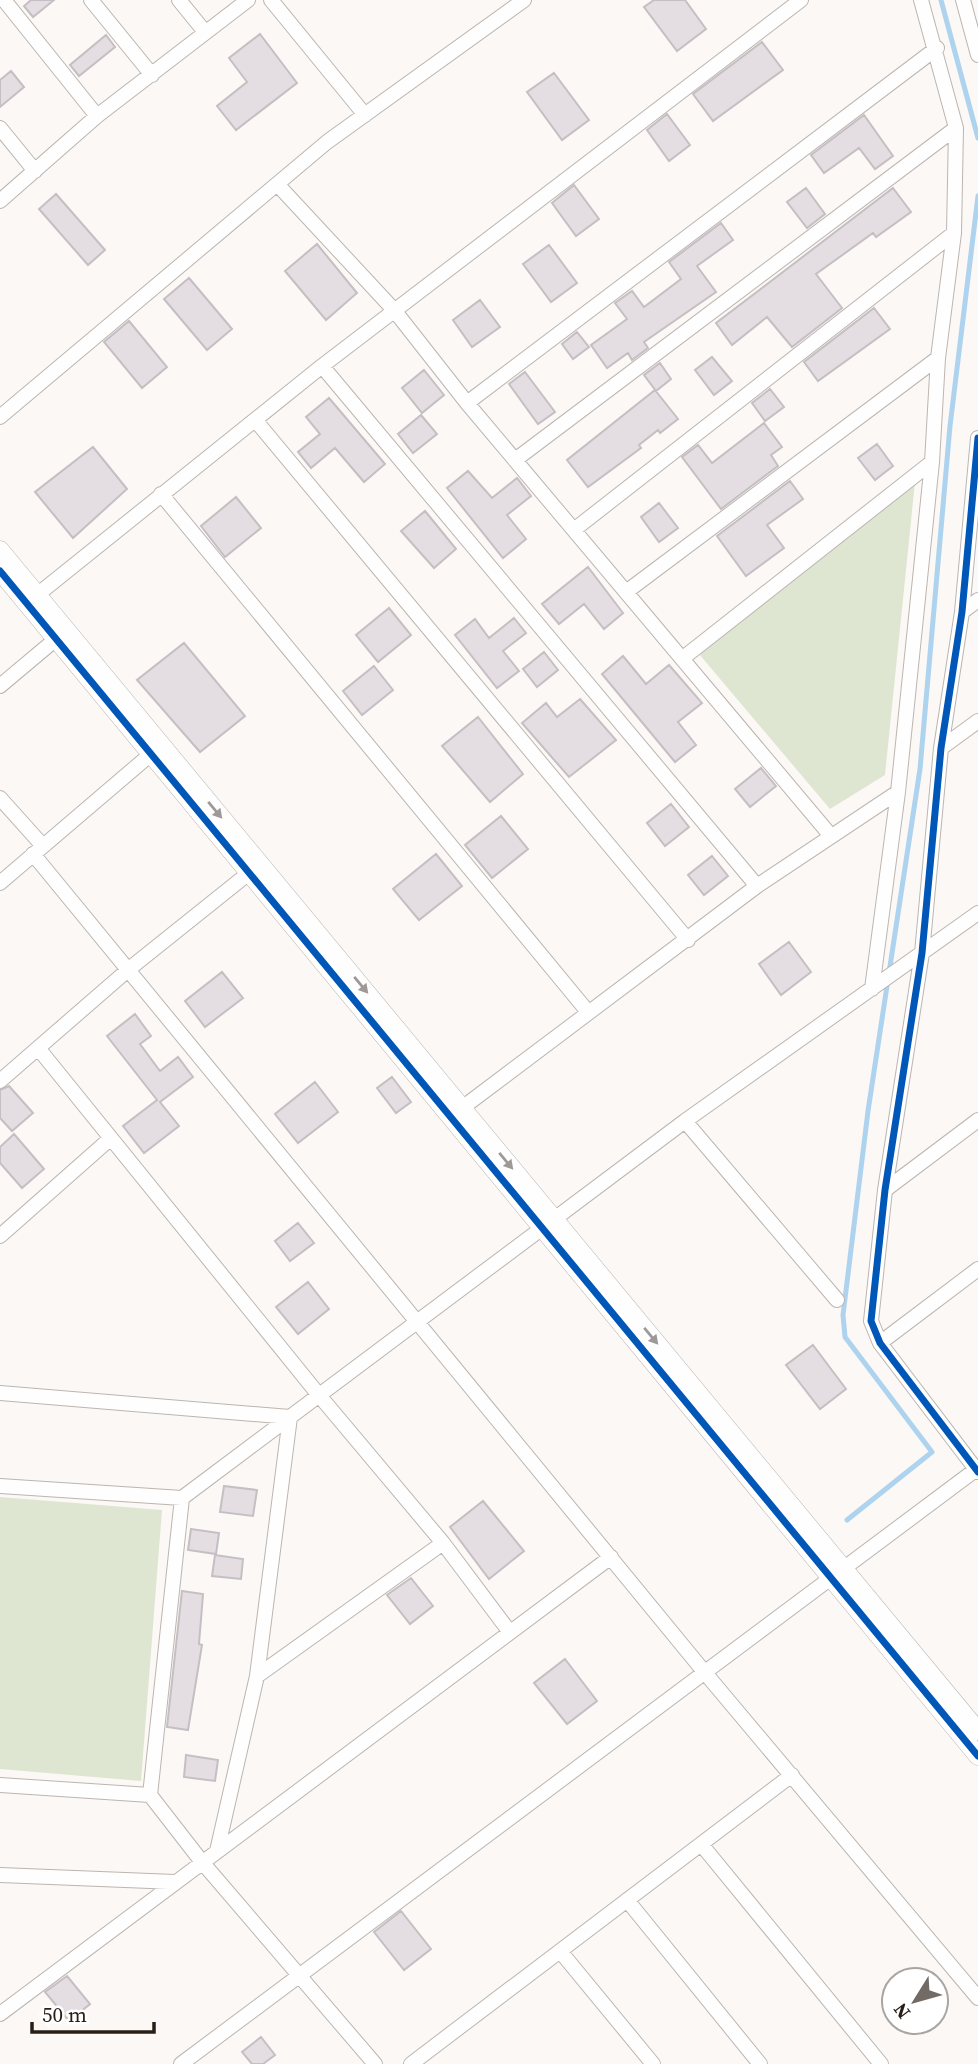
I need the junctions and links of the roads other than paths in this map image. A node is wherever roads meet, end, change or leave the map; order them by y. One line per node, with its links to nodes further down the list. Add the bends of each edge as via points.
1 (4, 0): 15 (street)
2 (91, 0): 13 (street)
3 (180, 0): 10 (street)
4 (248, 0): 10 (street)
5 (271, 0): 14 (street)
6 (524, 0): 14 (street)
7 (801, 0): 22 (street)
8 (921, 0): 12 (street)
9 (963, 0): 11 (street)
10 (205, 32): 13 (street)
11 (977, 46)
12 (937, 48): 17 (street); 25 (street)
13 (152, 75): 15 (street)
14 (365, 115): 19 (street)
15 (97, 116): 18 (street)
16 (0, 128): 18 (street)
17 (956, 128): 21 (street); 29 (street)
18 (35, 172): 20 (street)
19 (277, 184): 22 (street); 26 (street)
20 (0, 201)
21 (954, 233): 23 (street); 32 (street)
22 (394, 310): 24 (street); 25 (street)
23 (938, 358): 30 (street); 35 (street)
24 (322, 366): 27 (street); 51 (street)
25 (467, 403): 29 (street)
26 (0, 417)
27 (256, 421): 31 (street); 53 (street)
28 (978, 438): 38 (street)
29 (515, 460): 32 (street)
30 (932, 462): 40 (street); 45 (street)
31 (161, 494): 36 (street); 57 (street)
32 (575, 529): 35 (street)
33 (0, 550): 36 (street)
34 (0, 571): 39 (street)
35 (626, 592): 40 (street)
36 (37, 595): 60 (street, one-way to 60)
37 (978, 600): 38 (street)
38 (962, 612): 43 (street)
39 (56, 639): 41 (street); 44 (street)
40 (683, 658): 47 (street)
41 (0, 685)
42 (978, 720): 43 (street)
43 (941, 748): 54 (street)
44 (151, 754): 48 (street); 49 (street)
45 (898, 792): 47 (street); 56 (street)
46 (0, 798): 48 (street)
47 (831, 836): 51 (street)
48 (38, 850): 50 (street); 55 (street)
49 (249, 873): 55 (street); 65 (street)
50 (0, 883)
51 (757, 886): 53 (street)
52 (978, 913): 54 (street)
53 (688, 940): 57 (street)
54 (922, 953): 56 (street); 64 (street)
55 (129, 969): 58 (street); 69 (street)
56 (872, 989): 62 (street)
57 (588, 1012): 60 (street)
58 (38, 1048): 59 (street); 63 (street)
59 (0, 1082)
60 (462, 1108): 65 (street, one-way to 65)
61 (978, 1120): 64 (street)
62 (685, 1121): 65 (street); 68 (street)
63 (111, 1138): 66 (street); 72 (street)
64 (885, 1190): 70 (street, via 872,1321)
65 (550, 1225): 69 (street); 79 (street)
66 (0, 1236)
67 (978, 1269): 70 (street)
68 (837, 1300)
69 (419, 1322): 72 (street); 78 (street)
70 (880, 1343): 74 (street)
71 (0, 1393): 73 (street)
72 (318, 1394): 73 (street); 77 (street)
73 (290, 1417): 76 (street); 82 (street)
74 (977, 1470): 79 (street)
75 (0, 1486): 76 (street)
76 (182, 1498): 87 (street)
77 (443, 1543): 80 (street); 82 (street)
78 (611, 1557): 80 (street); 81 (street)
79 (838, 1574): 81 (street); 83 (street); 84 (street)
80 (509, 1631): 89 (street)
81 (706, 1674): 85 (street); 95 (street)
82 (257, 1676): 89 (street)
83 (978, 1731)
84 (978, 1756)
85 (792, 1775): 88 (street); 96 (street)
86 (0, 1785): 87 (street)
87 (150, 1795): 90 (street)
88 (701, 1844): 93 (street); 103 (street)
89 (217, 1851): 90 (street)
90 (202, 1862): 92 (street); 95 (street)
91 (0, 1875): 92 (street)
92 (175, 1882): 97 (street)
93 (627, 1900): 94 (street); 102 (street)
94 (560, 1951): 100 (street); 101 (street)
95 (299, 1975): 98 (street); 99 (street)
96 (978, 1998)
97 (0, 2014)
98 (181, 2064)
99 (374, 2064)
100 (411, 2064)
101 (653, 2064)
102 (760, 2064)
103 (881, 2064)

